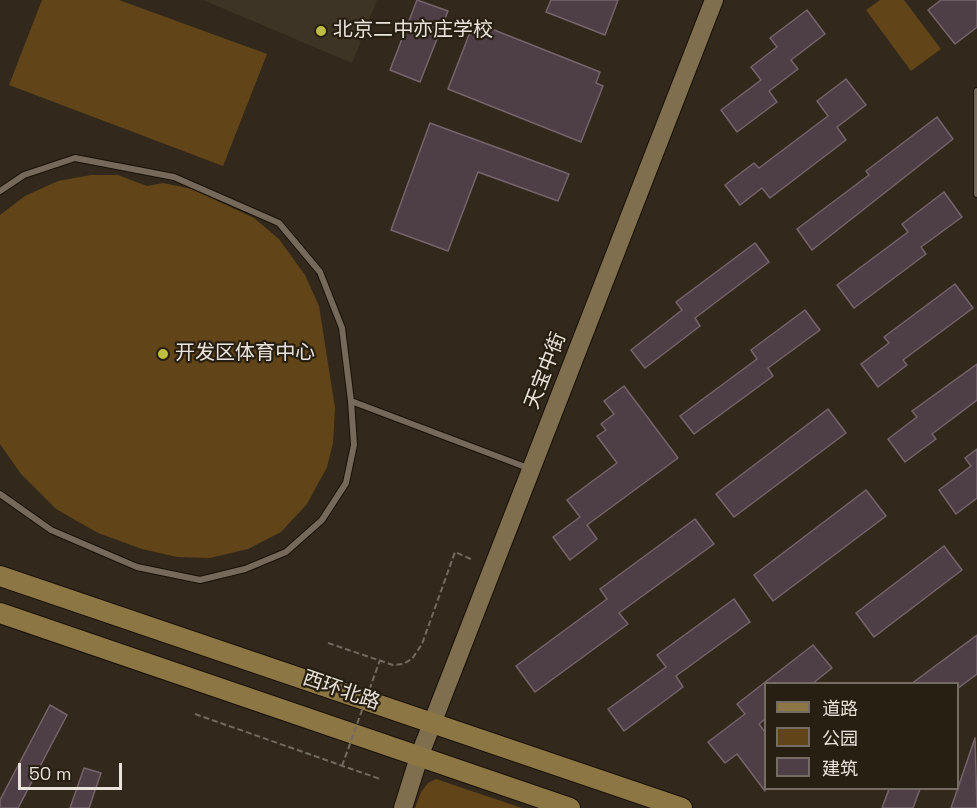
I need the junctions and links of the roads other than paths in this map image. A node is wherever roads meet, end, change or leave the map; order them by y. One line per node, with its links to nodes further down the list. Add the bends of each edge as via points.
1 (714, 0): 6 (street, 天宝中街)
2 (976, 95): 4 (lane)
3 (0, 191): 5 (lane, via 24,175 75,158 174,177 279,223 320,272 342,328)
4 (977, 194)
5 (351, 401): 6 (lane); 7 (lane, via 354,445 346,483 322,520 286,552 245,569 201,580 137,567 51,530)
6 (531, 470): 10 (street, 天宝中街)
7 (0, 494)
8 (0, 576): 10 (main road, 西环北路)
9 (0, 613): 11 (main road, 西环北路)
10 (433, 722): 11 (street, 天宝中街); 14 (main road, 西环北路)
11 (419, 758): 12 (street, 天宝中街); 13 (main road, 西环北路)
12 (403, 808)
13 (570, 808)
14 (682, 808)

